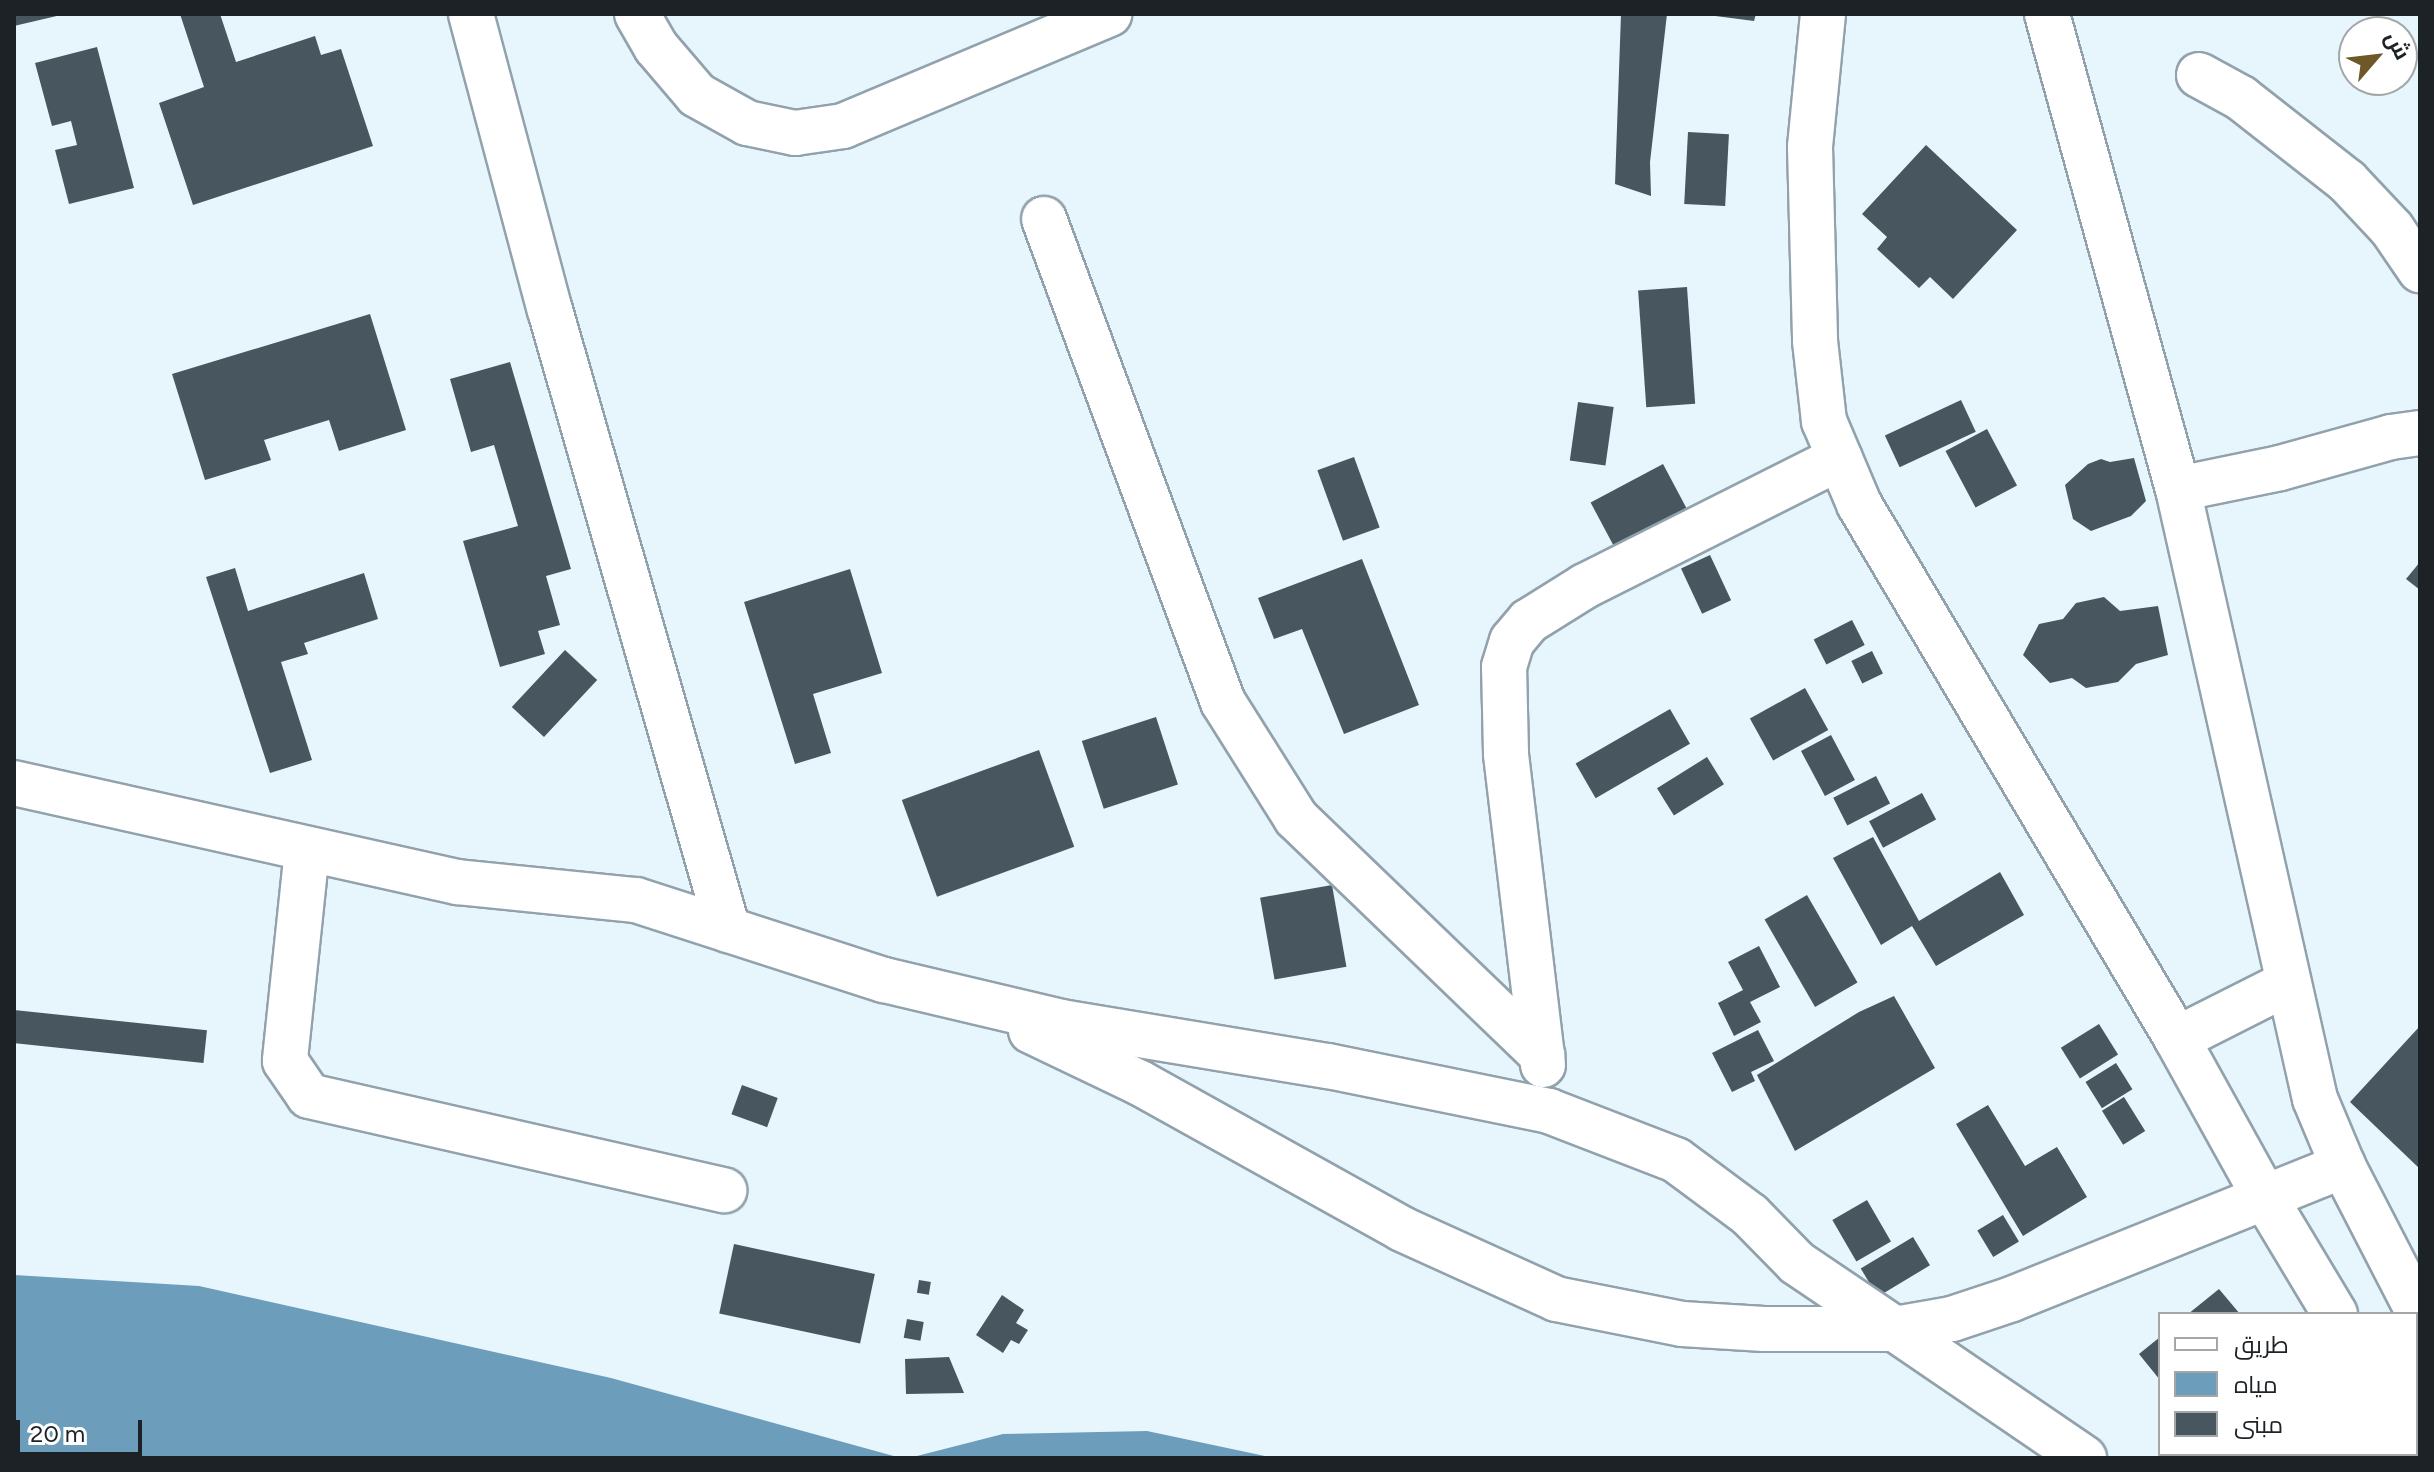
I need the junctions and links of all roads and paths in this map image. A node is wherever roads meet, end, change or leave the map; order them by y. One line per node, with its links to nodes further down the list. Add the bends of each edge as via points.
1 (471, 14): 14 (street)
2 (637, 14): 3 (street, via 656,47 697,95 747,123 795,133 843,126)
3 (1109, 14)
4 (1823, 14): 10 (street, via 1810,147 1815,341 1824,421)
5 (2047, 14): 11 (street)
6 (2199, 75): 8 (street, via 2241,98 2347,181 2392,229)
7 (1044, 219): 18 (street, via 1223,702 1237,726 1296,818)
8 (2420, 270)
9 (2420, 433): 11 (street)
10 (1840, 458): 17 (street, via 1859,504); 18 (street, via 1585,586 1529,621 1512,641 1504,667 1506,753)
11 (2178, 489): 15 (street)
12 (14, 783): 13 (street)
13 (307, 850): 14 (street, via 458,882 636,900); 21 (street, via 285,1061 309,1096)
14 (728, 930): 16 (street, via 884,980)
15 (2288, 983): 17 (street); 20 (street, via 2315,1099)
16 (964, 999): 19 (street, via 1061,1022 1328,1066); 25 (street, via 1140,1083 1402,1229 1556,1299 1682,1324)
17 (2177, 1039): 22 (street)
18 (1542, 1055): 19 (street)
19 (1549, 1111): 25 (street, via 1676,1160 1750,1215 1797,1263)
20 (2343, 1166): 22 (street); 24 (street)
21 (724, 1190)
22 (2264, 1196): 23 (street); 25 (street, via 2012,1299 1952,1319)
23 (2334, 1312)
24 (2420, 1315)
25 (1895, 1329): 26 (street)
26 (2084, 1458)

